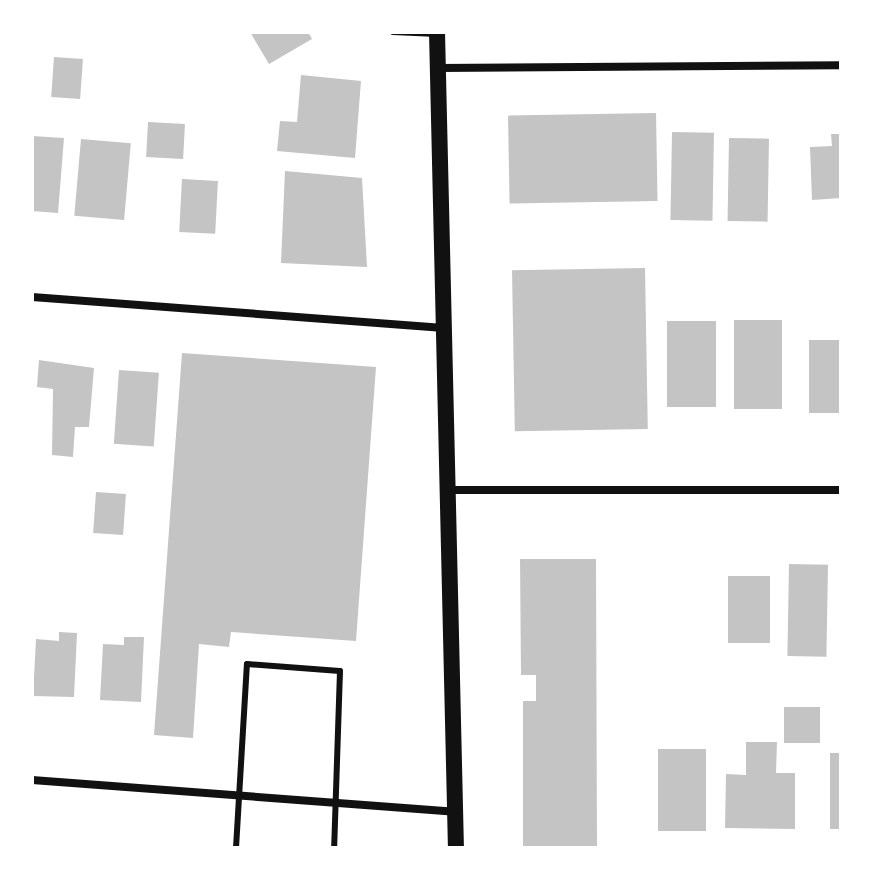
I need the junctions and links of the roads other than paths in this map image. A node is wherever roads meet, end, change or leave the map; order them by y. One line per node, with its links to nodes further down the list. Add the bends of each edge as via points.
1 (393, 32): 2 (lane)
2 (437, 33): 4 (main road)
3 (841, 65): 4 (street)
4 (438, 68): 6 (main road)
5 (32, 297): 6 (street)
6 (445, 328): 7 (main road)
7 (450, 490): 8 (street); 12 (main road)
8 (841, 490)
9 (32, 780): 10 (street)
10 (239, 796): 11 (street); 11 (lane, via 247,664 340,671); 13 (lane)
11 (336, 803): 12 (street); 14 (lane)
12 (456, 812): 15 (main road)
13 (236, 848)
14 (334, 848)
15 (456, 848)

